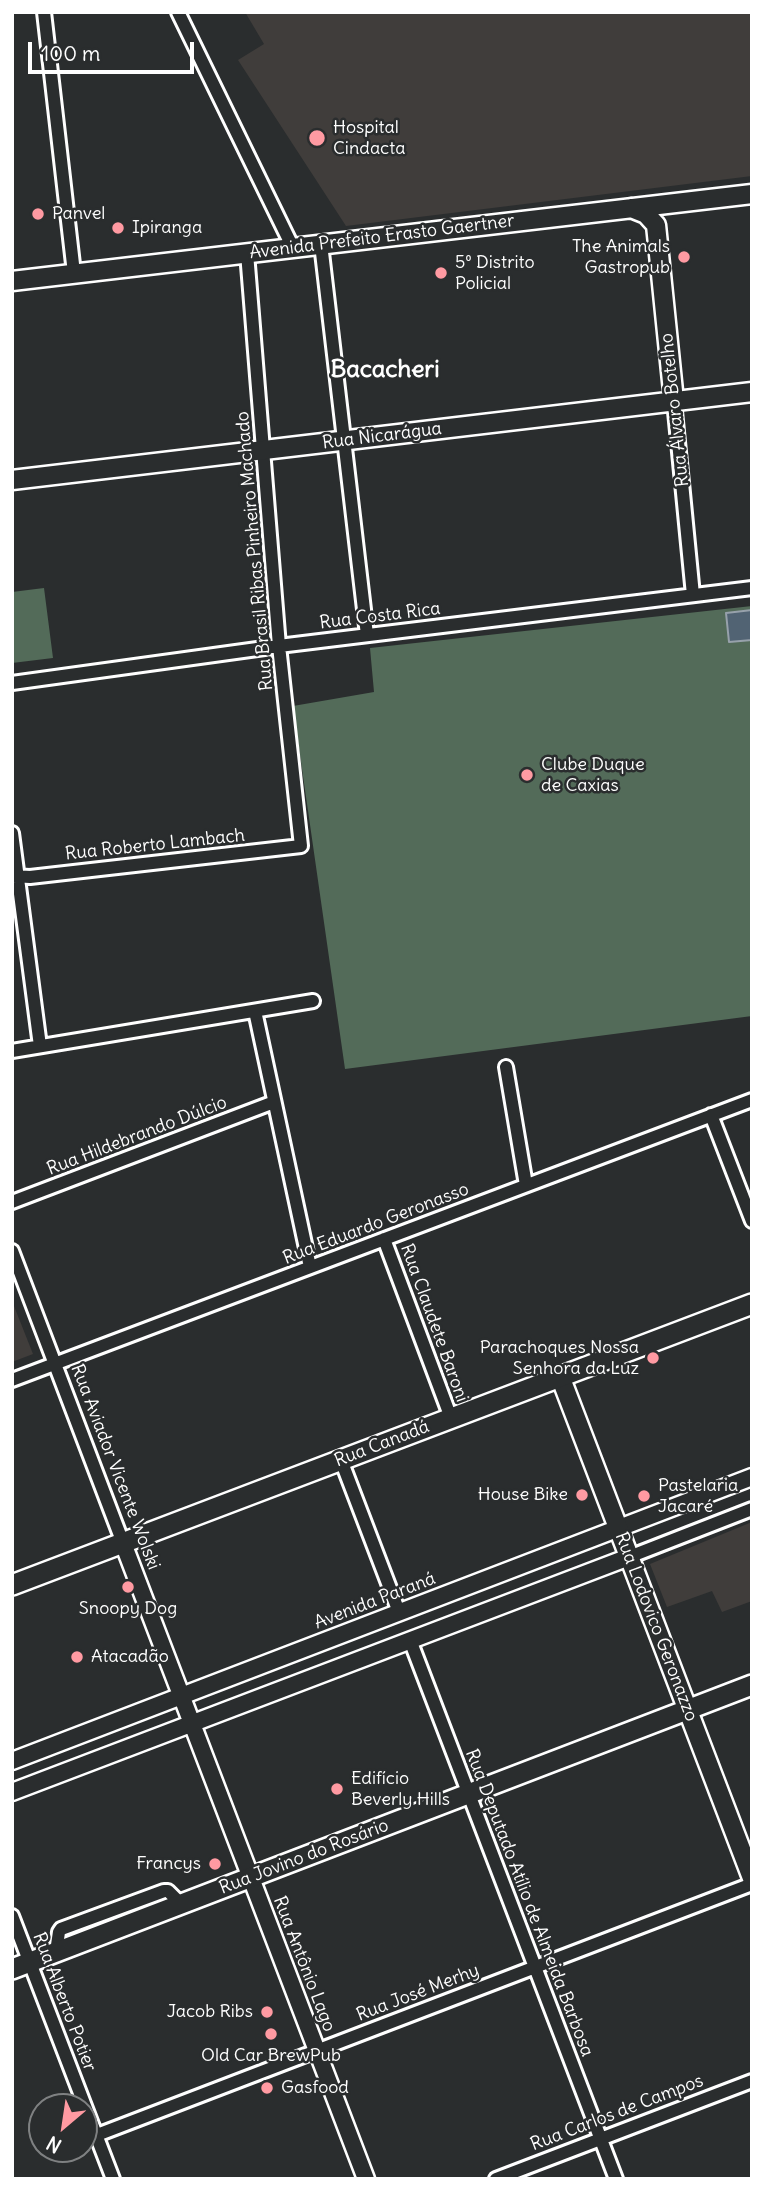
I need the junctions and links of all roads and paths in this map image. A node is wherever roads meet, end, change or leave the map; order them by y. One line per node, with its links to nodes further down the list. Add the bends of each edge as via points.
1 (44, 12): 10 (street)
2 (178, 12): 8 (street)
3 (752, 194): 4 (main road, Avenida Prefeito Erasto Gaertner)
4 (676, 203): 5 (main road, Avenida Prefeito Erasto Gaertner); 6 (main road)
5 (631, 208): 6 (main road); 7 (main road, Avenida Prefeito Erasto Gaertner)
6 (656, 225): 13 (main road, Rua Álvaro Botelho)
7 (321, 244): 8 (main road, Avenida Prefeito Erasto Gaertner); 14 (street)
8 (293, 248): 9 (main road, Avenida Prefeito Erasto Gaertner)
9 (247, 253): 10 (main road, Avenida Prefeito Erasto Gaertner); 15 (street, Rua Brasil Ribas Pinheiro Machado)
10 (74, 273): 11 (main road, Avenida Prefeito Erasto Gaertner)
11 (12, 281)
12 (752, 392): 13 (main road, Rua Nicarágua)
13 (674, 401): 14 (main road, Rua Nicarágua); 18 (street, Rua Álvaro Botelho)
14 (344, 441): 15 (main road, Rua Nicarágua); 19 (street)
15 (263, 450): 16 (main road, Rua Nicarágua); 20 (street, Rua Brasil Ribas Pinheiro Machado)
16 (12, 480)
17 (752, 588): 18 (street, Rua Costa Rica)
18 (693, 595): 19 (street, Rua Costa Rica)
19 (367, 635): 20 (street, Rua Costa Rica)
20 (279, 646): 21 (street, Rua Costa Rica); 23 (street, Rua Brasil Ribas Pinheiro Machado)
21 (12, 682)
22 (12, 833): 24 (street)
23 (301, 846): 24 (street, Rua Roberto Lambach, via 30,877)
24 (15, 875): 27 (street)
25 (313, 1001): 26 (street)
26 (256, 1011): 27 (street); 31 (street)
27 (40, 1046): 28 (street)
28 (12, 1051)
29 (506, 1067): 33 (street)
30 (752, 1100): 32 (street, Rua Eduardo Geronasso)
31 (274, 1102): 34 (street, Rua Hildebrando Dúlcio); 38 (street)
32 (711, 1115): 33 (street, Rua Eduardo Geronasso); 35 (street)
33 (526, 1185): 36 (street, Rua Eduardo Geronasso)
34 (12, 1202)
35 (752, 1221)
36 (384, 1239): 38 (street, Rua Eduardo Geronasso); 43 (street, Rua Claudete Baroni)
37 (12, 1251): 40 (street, Rua Aviador Vicente Wolski)
38 (310, 1267): 40 (street, Rua Eduardo Geronasso)
39 (752, 1304): 41 (main road, Rua Canadá)
40 (55, 1364): 42 (street, Rua Eduardo Geronasso); 48 (street, Rua Aviador Vicente Wolski)
41 (560, 1377): 43 (main road, Rua Canadá); 47 (main road, Rua Lodovico Geronazzo)
42 (12, 1380)
43 (451, 1418): 44 (main road, Rua Canadá)
44 (341, 1460): 48 (main road, Rua Canadá); 51 (street)
45 (752, 1477): 47 (street, Avenida Paraná)
46 (752, 1509): 49 (street)
47 (618, 1528): 49 (main road, Rua Lodovico Geronazzo); 51 (street, Avenida Paraná)
48 (123, 1543): 50 (main road, Rua Canadá); 54 (street, Rua Aviador Vicente Wolski)
49 (629, 1557): 52 (street); 55 (main road, Rua Lodovico Geronazzo)
50 (12, 1585)
51 (399, 1612): 54 (street, Avenida Paraná)
52 (410, 1640): 56 (street); 59 (street, Rua Deputado Atílio de Almeida Barbosa)
53 (752, 1685): 55 (main road, Rua Jovino do Rosário)
54 (181, 1696): 56 (street, Rua Aviador Vicente Wolski); 57 (street, Avenida Paraná)
55 (688, 1709): 59 (main road, Rua Jovino do Rosário); 61 (main road, Rua Lodovico Geronazzo)
56 (192, 1724): 58 (street); 60 (street, Rua Antônio Lago)
57 (12, 1761)
58 (12, 1792)
59 (469, 1794): 60 (main road, Rua Jovino do Rosário); 65 (street, Rua Deputado Atílio de Almeida Barbosa)
60 (251, 1877): 64 (main road, Rua Jovino do Rosário); 66 (street, Rua Antônio Lago)
61 (752, 1878)
62 (752, 1884): 65 (street, Rua José Merhy)
63 (12, 1916): 64 (street, Rua Alberto Potier)
64 (21, 1965): 68 (street, Rua Alberto Potier)
65 (535, 1967): 66 (street, Rua José Merhy); 71 (street, Rua Deputado Atílio de Almeida Barbosa)
66 (317, 2050): 69 (street, Rua José Merhy); 73 (street, Rua Antônio Lago)
67 (752, 2081): 71 (street, Rua Carlos de Campos)
68 (78, 2093)
69 (98, 2135)
70 (98, 2138): 72 (street, Rua Alberto Potier)
71 (601, 2138): 74 (street, Rua Carlos de Campos); 75 (street, Rua Deputado Atílio de Almeida Barbosa)
72 (113, 2179)
73 (366, 2179)
74 (496, 2179)
75 (616, 2179)

